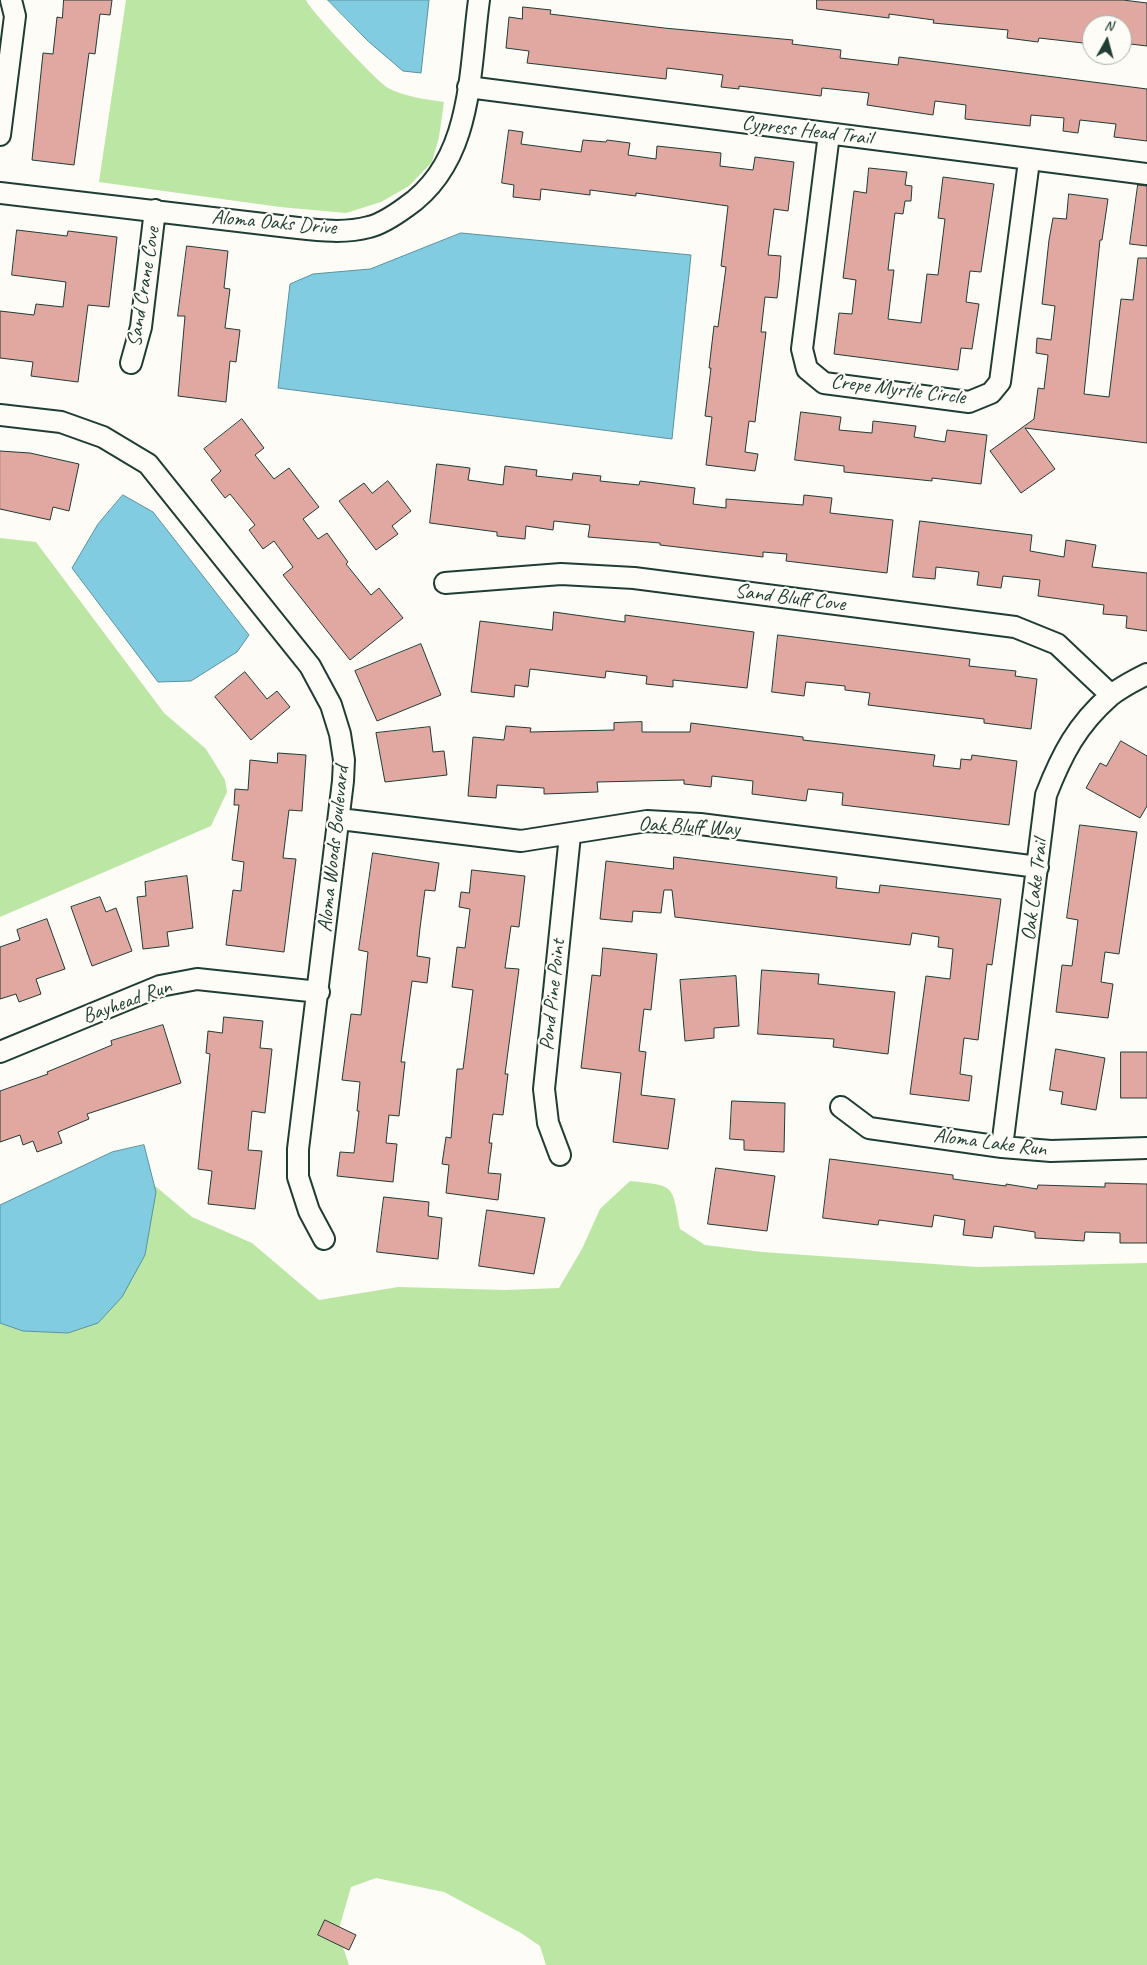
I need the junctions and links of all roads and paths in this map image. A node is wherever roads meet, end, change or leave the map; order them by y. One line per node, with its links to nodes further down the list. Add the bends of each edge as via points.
1 (11, 0): 5 (street, via 15,16)
2 (479, 0): 3 (street, Aloma Oaks Drive)
3 (468, 87): 4 (street, Cypress Head Trail); 9 (street, Aloma Oaks Drive, via 462,127 437,180 418,199 370,227 335,232)
4 (829, 134): 6 (street, Cypress Head Trail); 6 (street, Crepe Myrtle Circle, via 802,349 807,369 824,383 853,387 969,402 990,394 1000,382)
5 (0, 135)
6 (1029, 161): 7 (street, Cypress Head Trail)
7 (1147, 174)
8 (0, 193): 9 (street, Aloma Oaks Drive)
9 (155, 210): 10 (street, Sand Crane Cove, via 141,327)
10 (131, 363)
11 (0, 415): 15 (street, Aloma Woods Boulevard, via 61,422 104,437 148,464 310,666 331,705 340,734 344,760)
12 (446, 583): 14 (street, Sand Bluff Cove, via 561,574 634,578 1015,627 1057,644)
13 (1147, 674): 14 (street, Oak Lake Trail)
14 (1111, 695): 17 (street, Oak Lake Trail, via 1076,731 1061,757 1046,795)
15 (340, 818): 16 (street, Oak Bluff Way, via 520,841); 18 (street, Aloma Woods Boulevard)
16 (570, 835): 17 (street, Oak Bluff Way, via 647,820); 23 (street, Pond Pine Point, via 544,1089 548,1123)
17 (1038, 867): 21 (street, Oak Lake Trail)
18 (318, 992): 19 (street, Bayhead Run, via 197,979 160,986); 24 (street, Aloma Woods Boulevard, via 298,1149 298,1177)
19 (0, 1052)
20 (841, 1107): 21 (street, Aloma Lake Run, via 869,1128)
21 (1002, 1147): 22 (street, Aloma Lake Run, via 1051,1151)
22 (1147, 1148)
23 (560, 1154)
24 (324, 1239)

